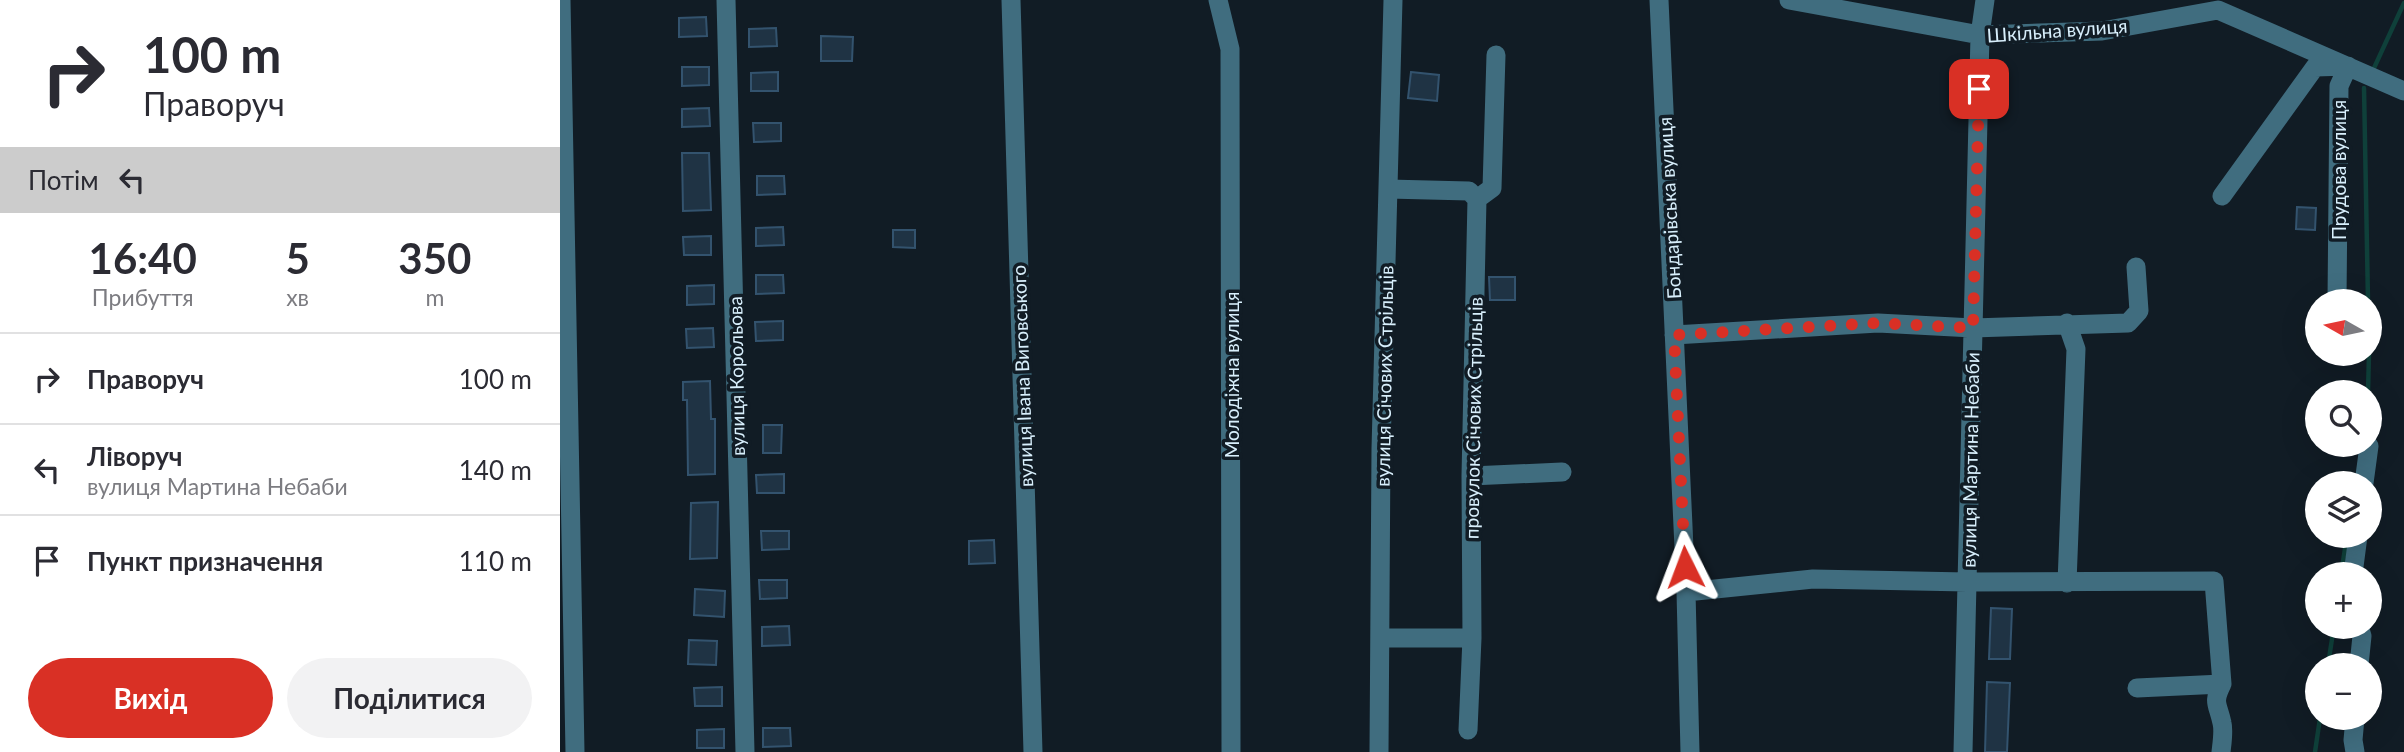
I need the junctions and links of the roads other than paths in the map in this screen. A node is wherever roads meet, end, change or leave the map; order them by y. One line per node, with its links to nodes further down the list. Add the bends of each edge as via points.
1 (561, 0): 34 (street)
2 (726, 0): 35 (street, вулиця Корольова)
3 (1011, 0): 36 (street, вулиця Івана Виговського)
4 (1219, 0): 37 (street, Молодіжна вулиця, via 1230,49)
5 (1393, 0): 15 (street, вулиця Січових Стрільців)
6 (1659, 0): 22 (street, Бондарівська вулиця)
7 (1789, 0): 9 (street, Шкільна вулиця)
8 (1985, 0): 11 (street, вулиця Мартина Небаби)
9 (1844, 5): 11 (street, Шкільна вулиця)
10 (2222, 5): 11 (street, Шкільна вулиця, via 2102,31); 13 (street, Шкільна вулиця)
11 (1980, 36): 21 (street, вулиця Мартина Небаби)
12 (1496, 55): 17 (street, провулок Січових Стрільців, via 1492,188)
13 (2348, 66): 14 (street, Шкільна вулиця); 16 (street, Прудова вулиця, via 2315,67); 19 (street, Прудова вулиця, via 2339,86)
14 (2404, 91)
15 (1388, 189): 17 (street, via 1469,191); 28 (street, вулиця Січових Стрільців)
16 (2222, 196)
17 (1477, 199): 24 (street, провулок Січових Стрільців)
18 (2136, 267): 20 (street, via 2139,312 2128,323)
19 (2337, 289)
20 (2067, 324): 21 (street); 26 (street, via 2076,349)
21 (1973, 328): 22 (street, via 1878,323); 25 (street, вулиця Мартина Небаби)
22 (1674, 335): 27 (street, Бондарівська вулиця)
23 (1562, 472): 24 (street)
24 (1471, 476): 29 (street, провулок Січових Стрільців)
25 (1967, 582): 26 (street); 27 (street, via 1813,579); 40 (street, вулиця Мартина Небаби)
26 (2067, 583): 30 (street, via 2214,581)
27 (1686, 593): 39 (street, Бондарівська вулиця)
28 (1380, 638): 29 (street); 38 (street, вулиця Січових Стрільців)
29 (1472, 638): 32 (street, провулок Січових Стрільців)
30 (2222, 684): 31 (street); 41 (street, via 2215,697 2222,724)
31 (2137, 688)
32 (1468, 730)
33 (2354, 730): 42 (street)
34 (575, 752)
35 (745, 752)
36 (1033, 752)
37 (1231, 752)
38 (1379, 752)
39 (1690, 752)
40 (1963, 752)
41 (2221, 752)
42 (2355, 752)

